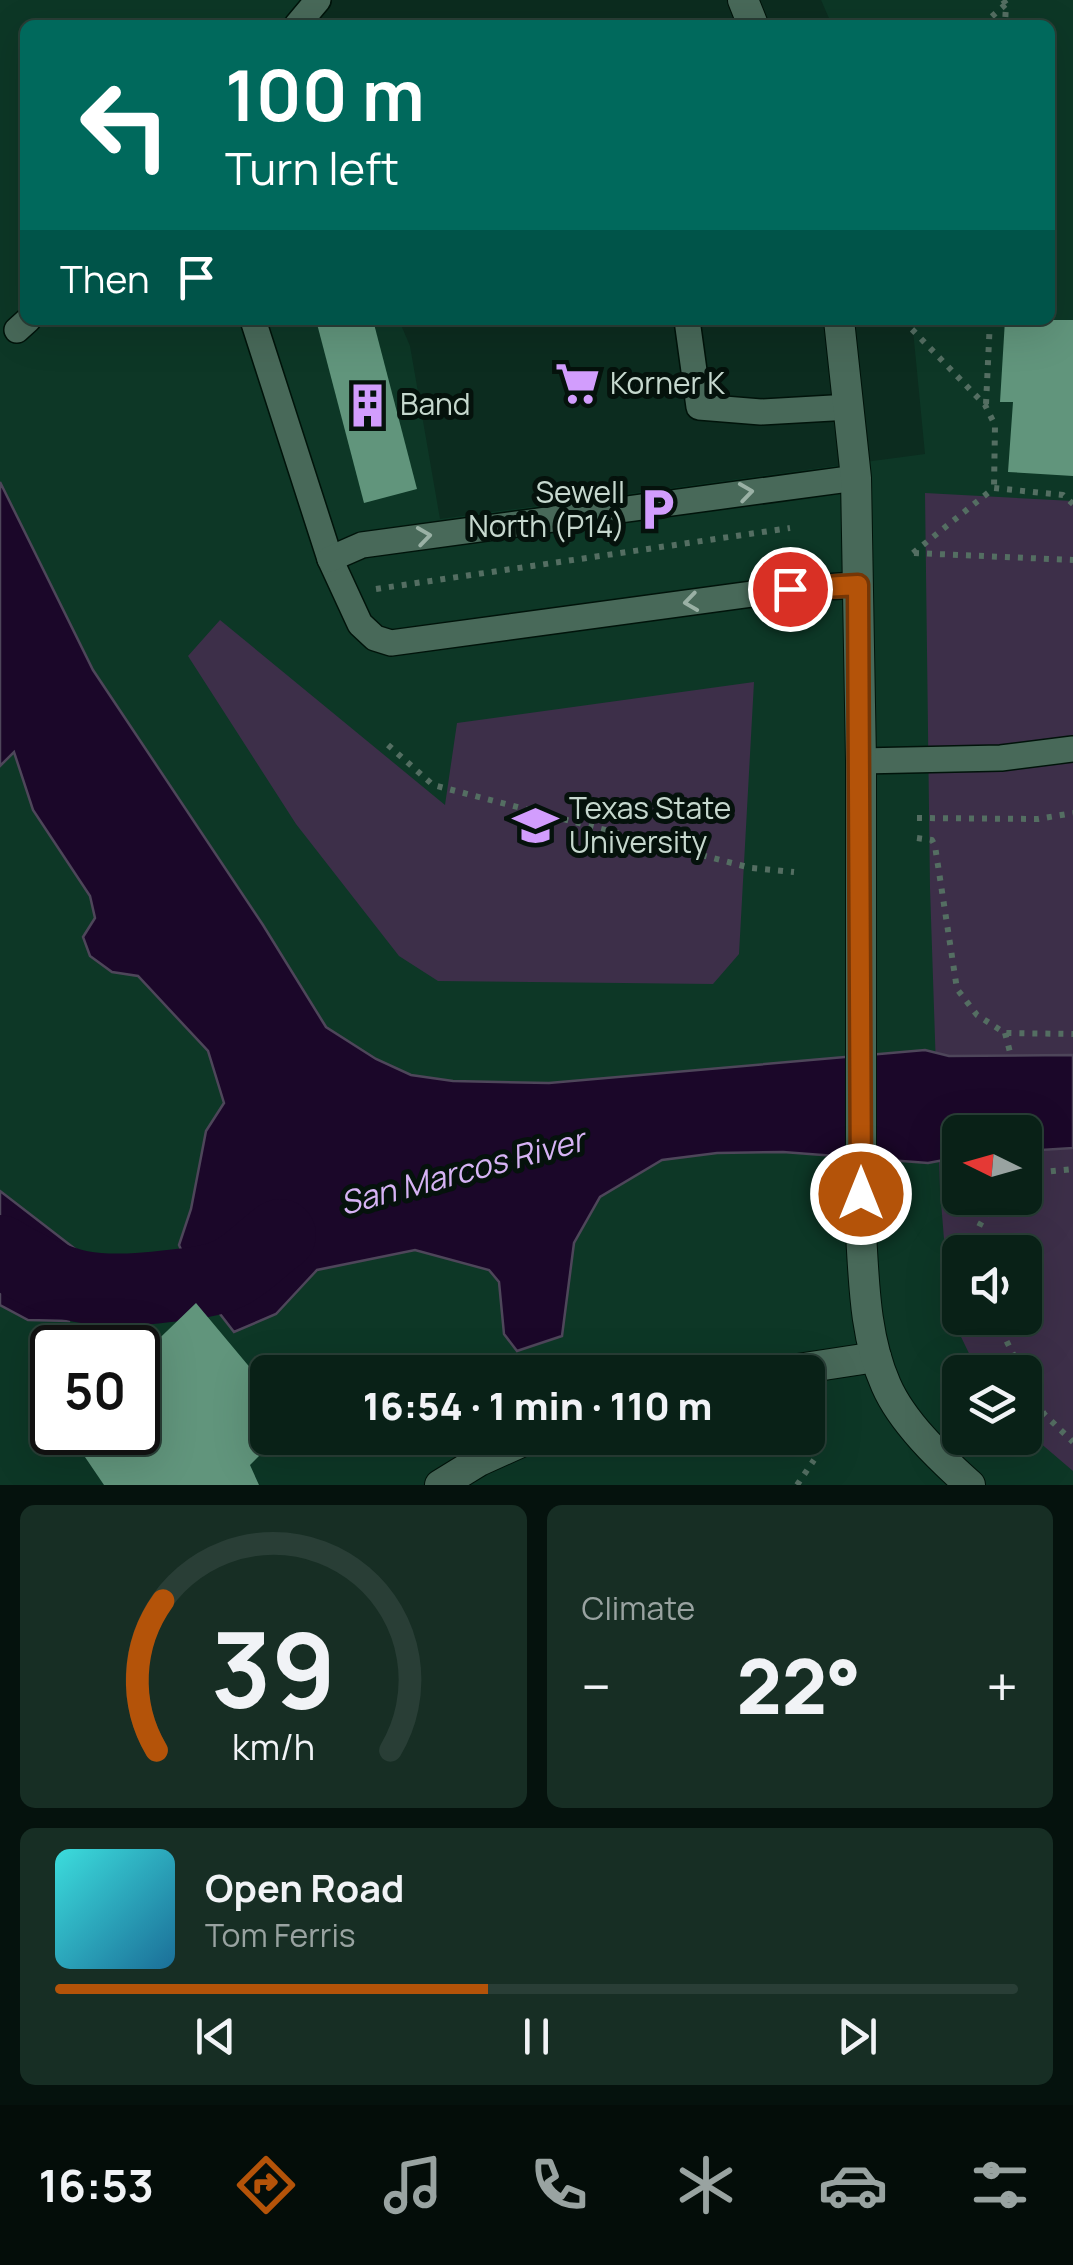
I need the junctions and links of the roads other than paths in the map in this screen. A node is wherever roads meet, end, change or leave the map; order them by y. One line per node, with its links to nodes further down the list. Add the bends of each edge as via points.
1 (318, 0): 2 (lane)
2 (300, 20)
3 (256, 325): 8 (lane)
4 (688, 325): 6 (lane, via 699,408)
5 (840, 325): 6 (main road)
6 (850, 406): 7 (main road)
7 (856, 478): 8 (lane, one-way to 7, via 362,545); 9 (main road)
8 (330, 559): 9 (lane, one-way to 8, via 391,642 374,638 360,624)
9 (858, 585): 11 (main road)
10 (1073, 749): 11 (lane)
11 (861, 761): 12 (main road, via 861,1233)
12 (876, 1358): 13 (main road); 16 (main road, via 906,1416)
13 (825, 1365)
14 (492, 1455): 15 (main road)
15 (440, 1485)
16 (970, 1485)

